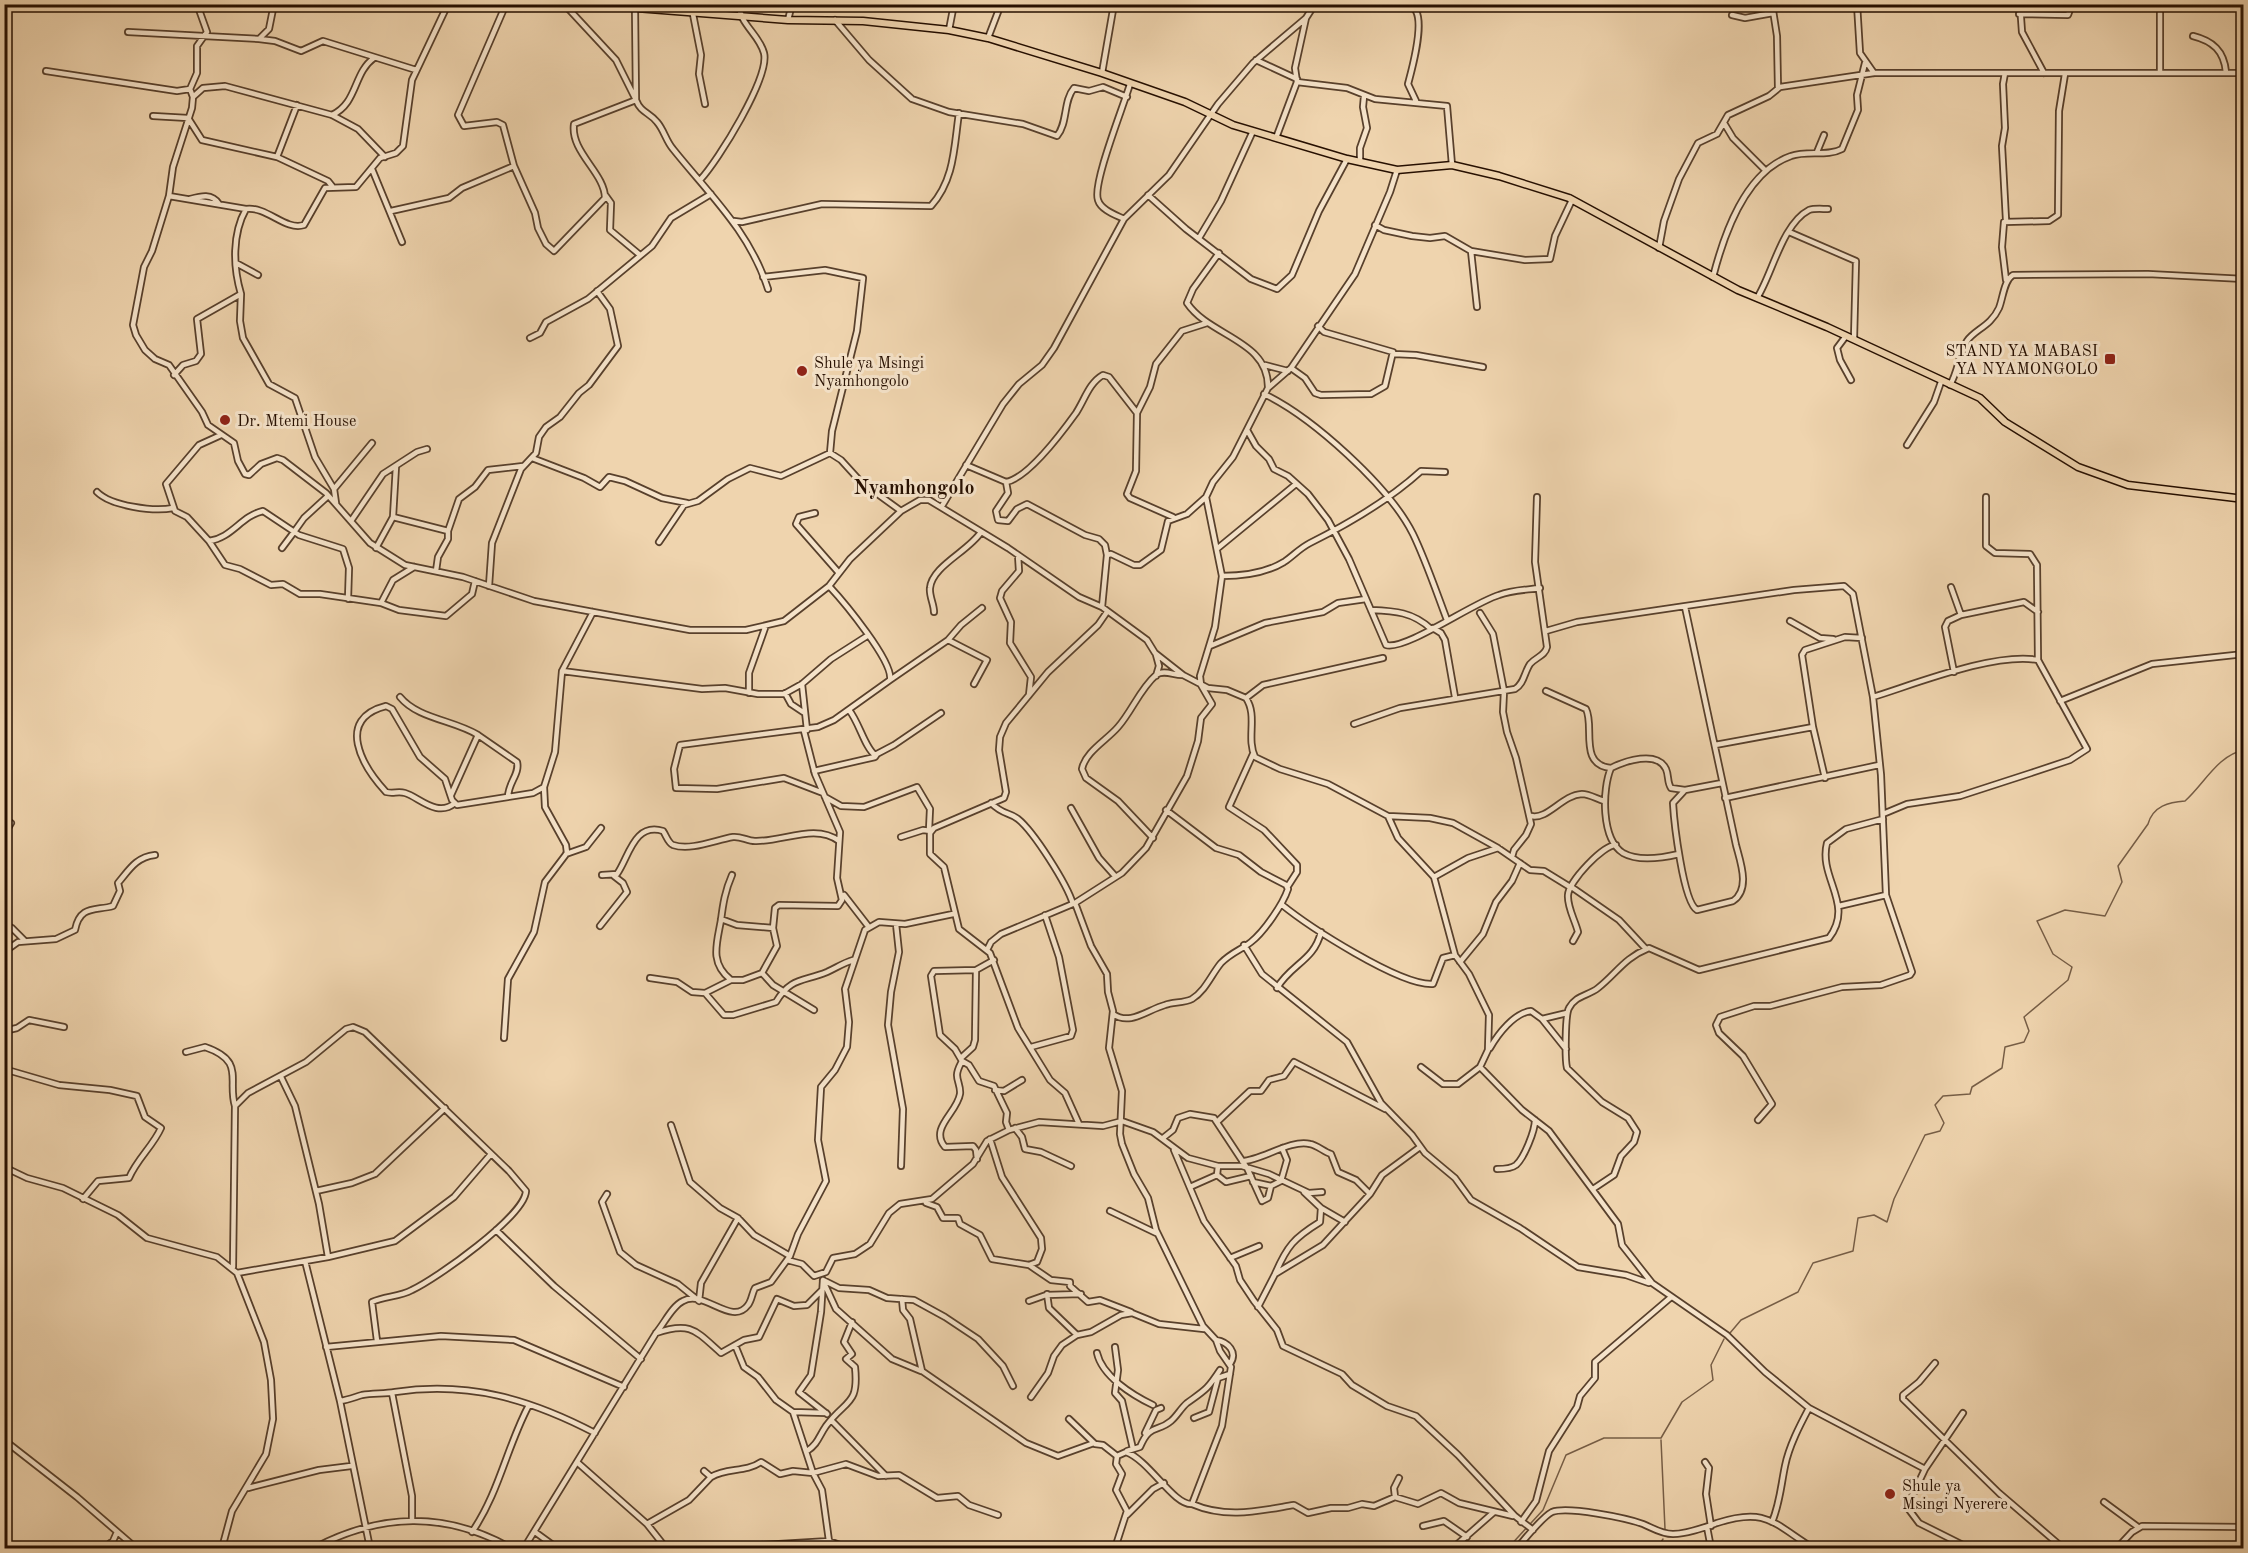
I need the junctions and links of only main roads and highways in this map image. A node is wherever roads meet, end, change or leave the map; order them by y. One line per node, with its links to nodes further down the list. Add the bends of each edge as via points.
1 (585, 4): 2 (main road, via 949,30 1102,73 1252,131 1347,159 1397,170 1452,165 1489,173 1572,200 1756,298 1980,398 2006,422 2078,467 2128,485)
2 (2244, 500)

